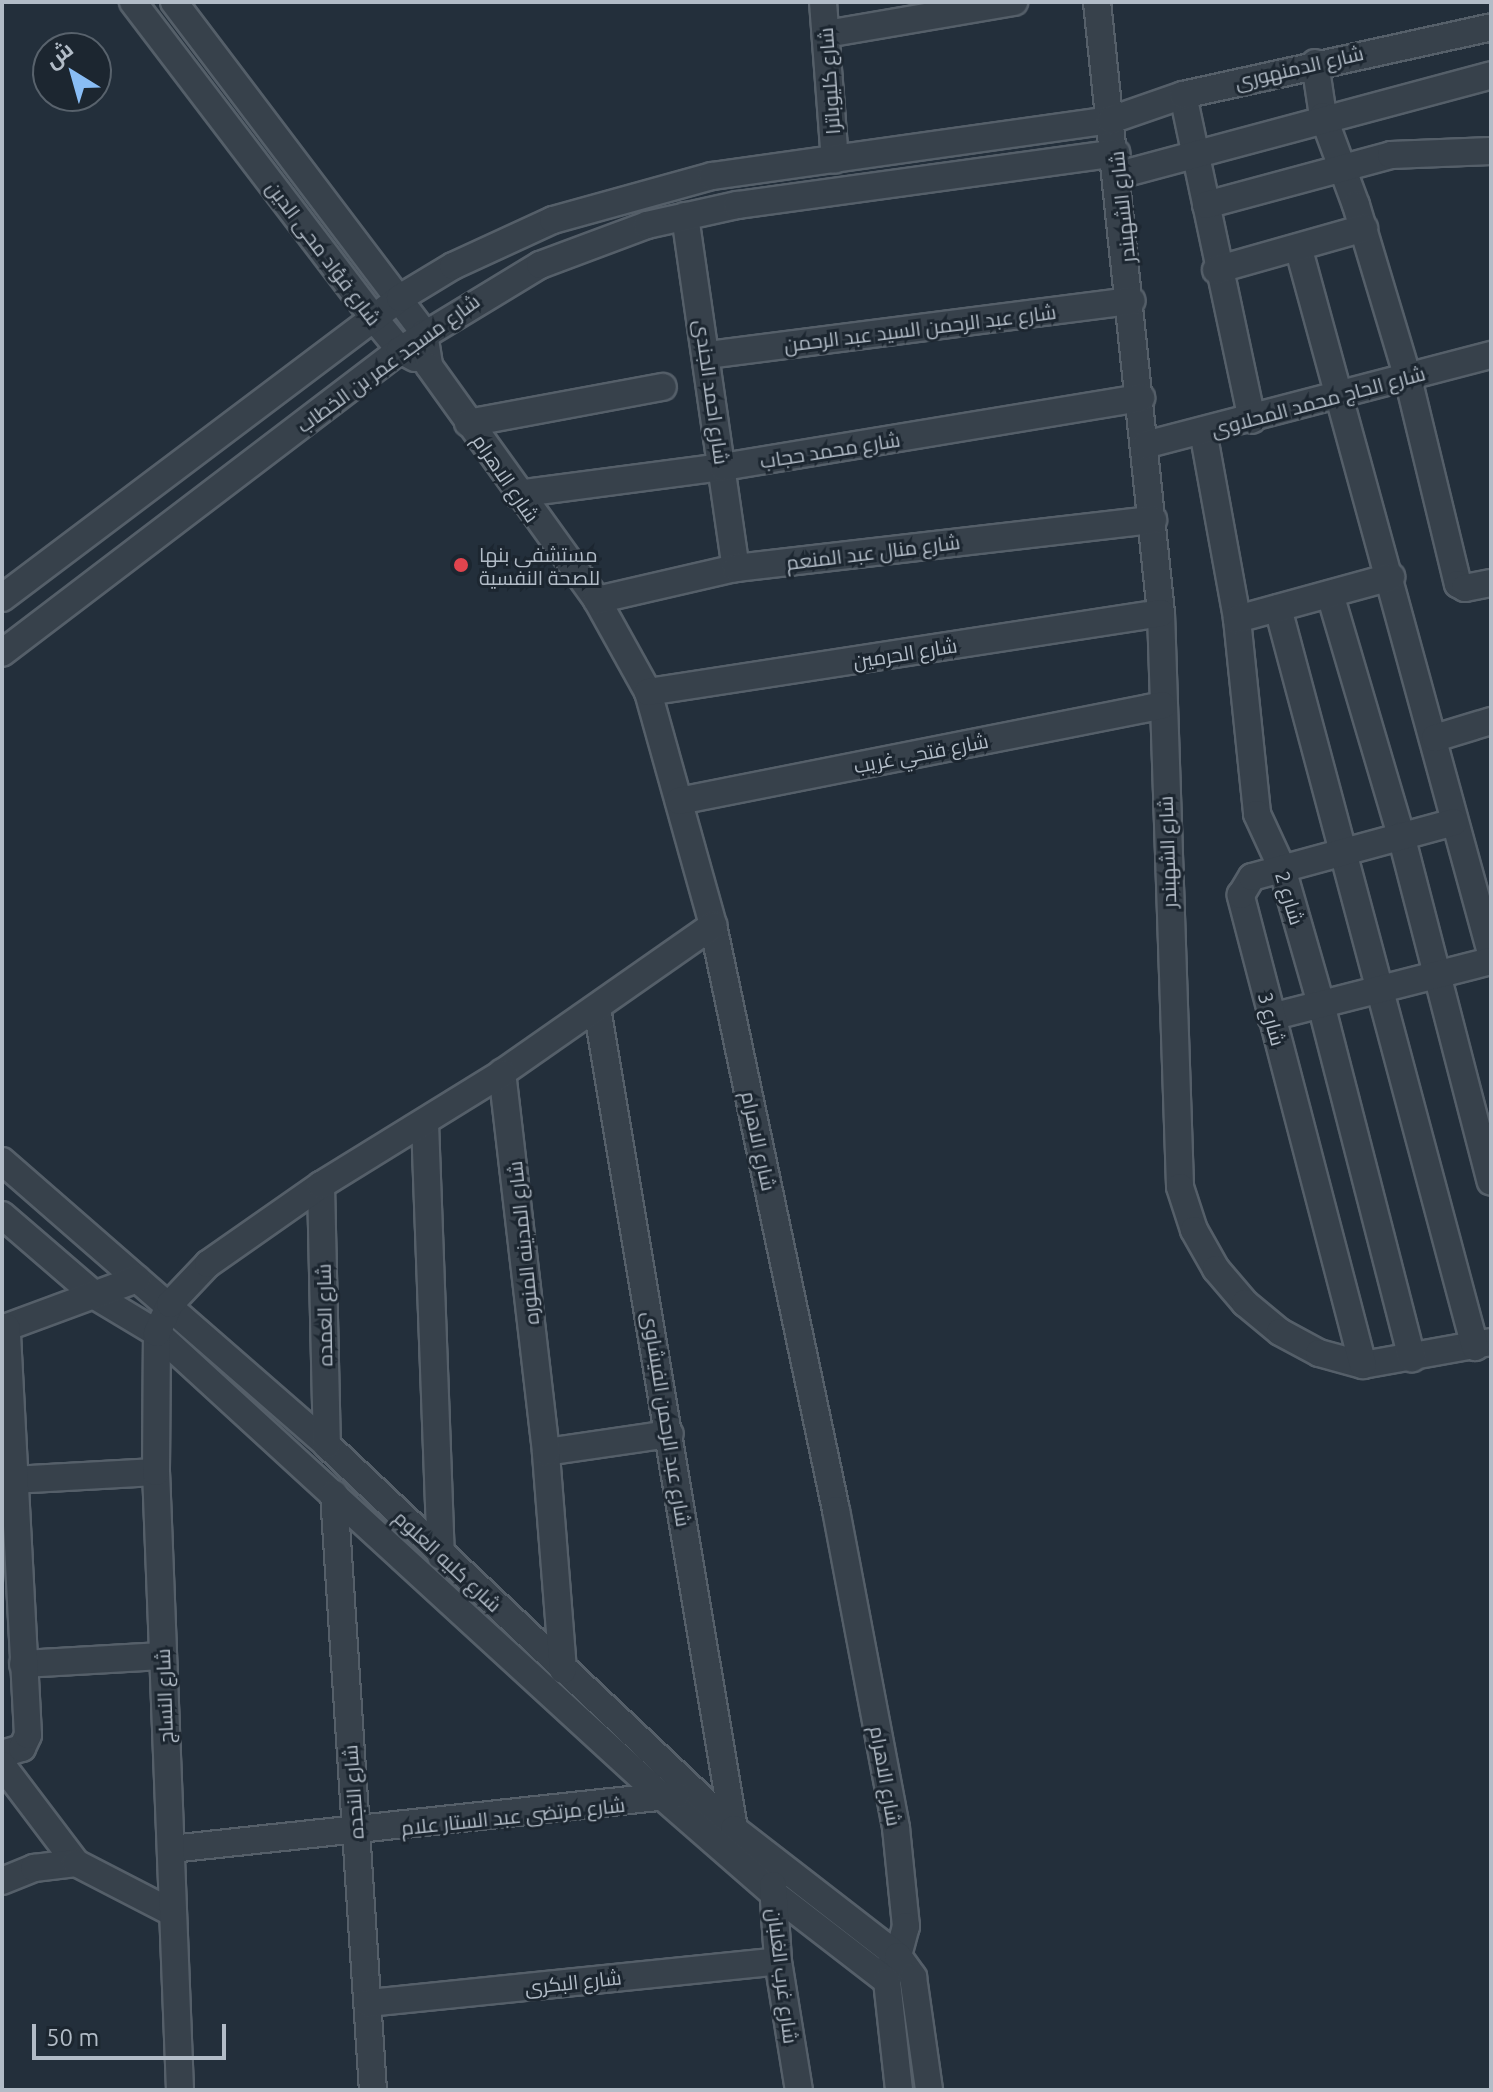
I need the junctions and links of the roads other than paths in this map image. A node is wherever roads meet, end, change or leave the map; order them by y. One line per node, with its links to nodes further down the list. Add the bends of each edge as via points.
1 (133, 2): 25 (street, شارع فؤاد محى الدين)
2 (174, 2): 23 (street, شارع فؤاد محى الدين)
3 (823, 2): 7 (street, شارع كليوباترا)
4 (1014, 2): 7 (street)
5 (1097, 2): 12 (street, شارع الشهبندر)
6 (1491, 27): 8 (street, شارع الدمنهورى)
7 (826, 34): 15 (street, شارع كليوباترا)
8 (1315, 63): 10 (street, شارع الدمنهورى); 11 (street)
9 (1491, 75): 11 (street, شارع مسجد عمر بن الخطاب)
10 (1183, 95): 12 (street, شارع الدمنهورى); 14 (street)
11 (1323, 116): 14 (street, شارع مسجد عمر بن الخطاب); 17 (street)
12 (1111, 120): 15 (street, شارع مسجد عمر بن الخطاب); 16 (street, شارع الشهبندر)
13 (1491, 151): 17 (street, via 1391,155)
14 (1196, 155): 16 (street, شارع مسجد عمر بن الخطاب); 18 (street)
15 (835, 160): 23 (street, شارع مسجد عمر بن الخطاب, via 712,176 605,202 502,242)
16 (1117, 164): 19 (street, شارع مسجد عمر بن الخطاب); 24 (street, شارع الشهبندر)
17 (1343, 169): 18 (street); 20 (street)
18 (1206, 205): 22 (street)
19 (685, 216): 26 (street, شارع مسجد عمر بن الخطاب, via 540,265); 28 (street, شارع احمد الجندى)
20 (1364, 228): 21 (street); 31 (street)
21 (1299, 250): 22 (street); 33 (street)
22 (1216, 270): 35 (street)
23 (400, 298): 25 (street, شارع مسجد عمر بن الخطاب); 26 (street, شارع فؤاد محى الدين)
24 (1132, 301): 28 (street, شارع عبد الرحمن السيد عبد الرحمن); 34 (street, شارع الشهبندر)
25 (373, 317): 27 (street, شارع فؤاد محى الدين); 40 (street, شارع مسجد عمر بن الخطاب)
26 (424, 333): 27 (street, شارع مسجد عمر بن الخطاب); 30 (street, شارع فؤاد محى الدين)
27 (400, 350): 30 (street, شارع فؤاد محى الدين); 42 (street, شارع مسجد عمر بن الخطاب)
28 (708, 355): 39 (street, شارع احمد الجندى)
29 (1491, 355): 31 (street, شارع الحاج محمد المحلاوى)
30 (429, 366): 36 (street, شارع الاهرام)
31 (1408, 378): 33 (street, شارع الحاج محمد المحلاوى); 46 (street, via 1458,584 1465,588)
32 (663, 387): 36 (street)
33 (1340, 396): 35 (street, شارع الحاج محمد المحلاوى); 45 (street)
34 (1141, 398): 38 (street, شارع الشهبندر); 39 (street, شارع محمد حجاب)
35 (1252, 420): 37 (street, شارع الحاج محمد المحلاوى)
36 (468, 423): 41 (street, شارع الاهرام)
37 (1203, 431): 38 (street, شارع الحاج محمد المحلاوى); 52 (street, شارع 2)
38 (1145, 445): 43 (street, شارع الشهبندر)
39 (723, 467): 41 (street, شارع محمد حجاب); 44 (street, شارع احمد الجندى)
40 (153, 484): 42 (street); 48 (street, شارع مسجد عمر بن الخطاب)
41 (517, 494): 49 (street, شارع الاهرام)
42 (177, 519): 53 (street, شارع مسجد عمر بن الخطاب)
43 (1153, 520): 44 (street, شارع منال عبد المنعم); 51 (street, شارع الشهبندر)
44 (736, 568): 49 (street, شارع منال عبد المنعم)
45 (1391, 577): 47 (street); 57 (street)
46 (1491, 583)
47 (1330, 594): 50 (street); 60 (street)
48 (2, 598)
49 (597, 600): 54 (street, شارع الاهرام)
50 (1278, 608): 52 (street); 61 (street)
51 (1161, 613): 54 (street, شارع الحرمين); 55 (street, شارع الشهبندر)
52 (1237, 619): 62 (street, شارع 2, via 1257,814)
53 (2, 653)
54 (648, 692): 58 (street, شارع الاهرام)
55 (1163, 705): 58 (street, شارع فتحي غريب); 85 (street, شارع الشهبندر, via 1180,1187 1209,1256 1245,1303 1306,1346)
56 (1491, 721): 57 (street)
57 (1435, 738): 59 (street)
58 (679, 801): 63 (street, شارع الاهرام)
59 (1454, 822): 60 (street, شارع 3); 64 (street)
60 (1401, 835): 61 (street, شارع 3); 66 (street)
61 (1344, 850): 62 (street, شارع 3); 67 (street)
62 (1282, 868): 68 (street, شارع 2); 70 (street, شارع 3, via 1252,877 1241,895)
63 (713, 925): 69 (street); 108 (street, شارع الاهرام, via 836,1510 896,1828 906,1906)
64 (1491, 953)
65 (1491, 961): 66 (street)
66 (1437, 977): 67 (street); 72 (street)
67 (1383, 991): 68 (street); 83 (street)
68 (1321, 1004): 70 (street); 84 (street, شارع 2)
69 (597, 1008): 71 (street); 86 (street, شارع عبد الرحمن الفيشاوى)
70 (1271, 1017): 85 (street, شارع 3)
71 (502, 1073): 73 (street, شارع النساج); 88 (street, شارع المدينه المنوره)
72 (1481, 1100): 75 (street)
73 (425, 1123): 76 (street, شارع النساج); 92 (street)
74 (4, 1167): 78 (street, شارع كليه العلوم)
75 (1489, 1167)
76 (321, 1185): 80 (street, شارع النساج, via 208,1264); 87 (street, شارع العمده)
77 (2, 1215): 79 (street, شارع كليه العلوم)
78 (137, 1279): 79 (street); 80 (street, شارع كليه العلوم)
79 (97, 1297): 81 (street); 82 (street, شارع كليه العلوم)
80 (170, 1304): 82 (street, شارع النساج); 87 (street, شارع كليه العلوم)
81 (4, 1328): 90 (street)
82 (157, 1333): 89 (street, شارع النساج); 91 (street, شارع كليه العلوم)
83 (1483, 1345): 84 (street, شارع الشهبندر)
84 (1412, 1359): 85 (street, شارع الشهبندر)
85 (1363, 1365)
86 (670, 1434): 88 (street); 99 (street, شارع عبد الرحمن الفيشاوى)
87 (327, 1445): 92 (street, شارع كليه العلوم)
88 (546, 1452): 95 (street, شارع المدينه المنوره)
89 (156, 1472): 90 (street); 93 (street, شارع النساج)
90 (12, 1480): 94 (street)
91 (334, 1494): 98 (street, شارع كليه العلوم); 100 (street, شارع النجده)
92 (441, 1556): 95 (street, شارع كليه العلوم)
93 (162, 1656): 94 (street); 101 (street, شارع النساج)
94 (23, 1664): 96 (street, via 28,1735)
95 (563, 1670): 97 (street, شارع كليه العلوم)
96 (7, 1757): 103 (street)
97 (692, 1791): 98 (street, شارع مرتضى عبد الستار علام); 99 (street, شارع كليه العلوم)
98 (664, 1798): 100 (street, شارع مرتضى عبد الستار علام); 105 (street, شارع كليه العلوم)
99 (734, 1829): 102 (street, شارع كليه العلوم)
100 (356, 1833): 101 (street, شارع مرتضى عبد الستار علام); 109 (street, شارع النجده)
101 (171, 1849): 106 (street, شارع النساج)
102 (775, 1861): 105 (street, شارع غرب الغلبان); 108 (street, شارع كليه العلوم)
103 (76, 1863): 104 (street, via 34,1868); 106 (street)
104 (2, 1881)
105 (773, 1893): 107 (street, شارع غرب الغلبان); 108 (street, شارع كليه العلوم)
106 (171, 1912): 110 (street, شارع النساج)
107 (778, 1961): 109 (street, شارع البكرى); 112 (street, شارع غرب الغلبان)
108 (890, 1966): 113 (street); 114 (street, via 913,1977)
109 (368, 2003): 111 (street, شارع النجده)
110 (180, 2090)
111 (373, 2090)
112 (799, 2090)
113 (899, 2090)
114 (929, 2090)

